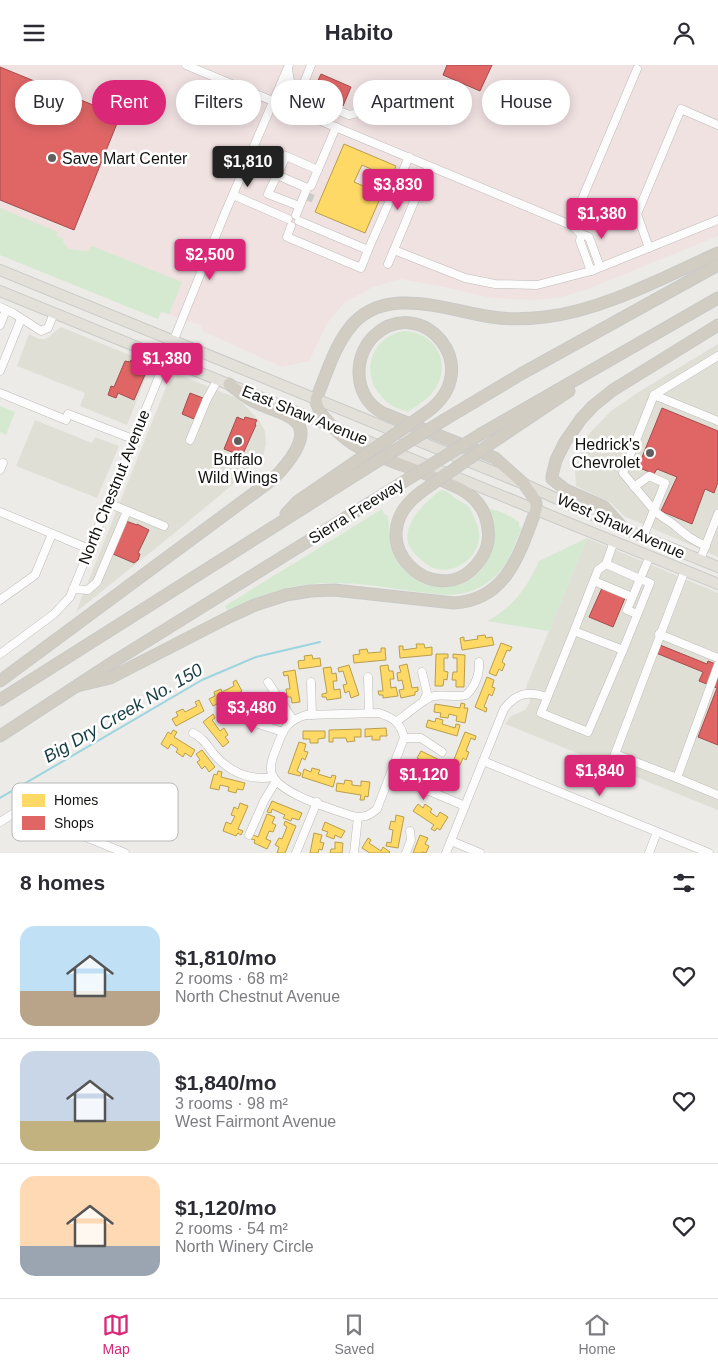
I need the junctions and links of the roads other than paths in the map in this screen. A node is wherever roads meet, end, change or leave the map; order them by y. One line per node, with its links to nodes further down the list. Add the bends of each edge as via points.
1 (186, 65): 7 (street)
2 (311, 65): 9 (street, via 302,88 306,97)
3 (289, 66): 5 (street, North Chestnut Avenue); 6 (street)
4 (638, 66): 23 (street)
5 (283, 80)
6 (291, 80)
7 (271, 101)
8 (271, 109): 18 (street, North Chestnut Avenue)
9 (353, 114)
10 (331, 125): 12 (street)
11 (718, 125): 25 (street, via 681,109 637,214)
12 (336, 127): 13 (street); 15 (street)
13 (409, 157): 14 (street); 26 (street)
14 (429, 166): 23 (street); 27 (street)
15 (318, 170): 16 (street, via 286,156); 17 (street)
16 (277, 175): 17 (street); 19 (street, via 268,194)
17 (309, 189): 19 (street)
18 (233, 195): 22 (street); 42 (street, North Chestnut Avenue)
19 (302, 203): 20 (street)
20 (297, 218): 22 (street, via 296,225); 26 (street)
21 (718, 220): 25 (street)
22 (289, 222): 26 (street, via 287,237 361,268)
23 (571, 225): 24 (street)
24 (581, 234): 31 (street, via 589,237); 33 (street, via 580,241)
25 (649, 248): 31 (street)
26 (368, 250)
27 (394, 250): 29 (street); 33 (street, via 465,278 495,284 537,285)
28 (718, 253): 49 (highway, via 614,299 556,316 503,318 410,303 377,307 360,317 344,336)
29 (388, 265)
30 (718, 265): 63 (highway, Sierra Freeway, bridge, via 538,364)
31 (600, 267): 33 (street)
32 (0, 271): 42 (main road, East Shaw Avenue)
33 (590, 271)
34 (0, 291): 37 (main road, East Shaw Avenue)
35 (718, 298): 41 (highway, Sierra Freeway)
36 (3, 309): 38 (street); 39 (street)
37 (54, 313): 38 (street, via 44,331); 44 (main road, East Shaw Avenue)
38 (21, 319): 45 (street)
39 (0, 325)
40 (718, 325): 65 (highway, via 606,394 581,419 559,454 552,479 566,490 604,507)
41 (661, 330): 51 (highway, bridge, via 496,440 420,492 410,500 398,522 396,537 400,553 422,576 442,580 462,576 474,569 488,541 485,517 475,499 454,485 358,447); 95 (highway, Sierra Freeway, bridge, via 481,434)
42 (173, 340): 44 (street, North Chestnut Avenue); 49 (main road, East Shaw Avenue)
43 (718, 356): 48 (street)
44 (166, 359): 46 (main road, East Shaw Avenue); 52 (street, North Chestnut Avenue)
45 (0, 371)
46 (224, 381): 51 (main road, East Shaw Avenue); 53 (street, via 207,399); 92 (highway, via 254,402 296,421 301,433 291,459 273,479)
47 (0, 393): 52 (street, via 66,420 68,414)
48 (654, 395): 50 (street); 55 (street, via 623,473)
49 (316, 399): 51 (highway, via 320,413); 54 (main road, East Shaw Avenue)
50 (718, 421)
51 (332, 426): 57 (main road, East Shaw Avenue)
52 (133, 439): 56 (street, North Chestnut Avenue)
53 (190, 440)
54 (524, 484): 57 (highway, via 536,503); 63 (highway, bridge, via 495,458 382,413 369,403 359,381 364,351 371,339 386,327 402,323 419,325 432,332 446,347 451,361 451,379 440,401 427,412 352,464 298,501); 65 (main road, West Shaw Avenue)
55 (634, 487): 58 (street); 58 (street, via 649,477 665,483)
56 (108, 503): 59 (street); 70 (street, North Chestnut Avenue)
57 (536, 510): 62 (main road, East Shaw Avenue); 95 (highway, via 510,572 494,589 474,600 449,603 334,590 286,595 228,617 110,679)
58 (654, 510): 67 (street); 69 (street, via 689,539)
59 (127, 511): 64 (street); 79 (street, via 98,582 88,590)
60 (0, 513): 66 (street)
61 (718, 514): 69 (street)
62 (553, 517): 68 (main road, West Shaw Avenue)
63 (275, 525): 97 (highway, Sierra Freeway)
64 (164, 526)
65 (624, 529): 67 (main road, West Shaw Avenue)
66 (52, 534): 70 (street); 81 (street, via 35,575)
67 (643, 537): 72 (main road, West Shaw Avenue)
68 (614, 541): 71 (main road, West Shaw Avenue); 73 (street)
69 (706, 546): 72 (street)
70 (89, 549): 79 (street, North Chestnut Avenue)
71 (650, 556): 75 (main road, West Shaw Avenue); 76 (street)
72 (700, 561): 74 (main road, West Shaw Avenue)
73 (606, 564): 76 (street); 77 (street, via 598,570)
74 (718, 567)
75 (684, 570): 78 (main road, West Shaw Avenue); 84 (street)
76 (640, 579): 80 (street); 82 (street, via 650,583)
77 (594, 581): 80 (street); 83 (street)
78 (718, 584)
79 (73, 589): 86 (street, North Chestnut Avenue, via 64,604)
80 (632, 597): 82 (street, via 627,611)
81 (0, 601)
82 (637, 615): 85 (street)
83 (574, 631): 85 (street); 96 (street)
84 (659, 634): 87 (street); 111 (street, via 615,754)
85 (623, 650): 96 (street, via 588,732 540,713)
86 (0, 654)
87 (718, 658)
88 (479, 662): 98 (street, via 478,674 466,695 435,696)
89 (718, 665): 111 (street)
90 (422, 672): 98 (street)
91 (368, 677): 99 (street)
92 (0, 681)
93 (268, 682): 102 (street)
94 (310, 682): 101 (street)
95 (77, 687): 106 (highway, Sierra Freeway)
96 (547, 697): 109 (street, via 532,692 515,698 502,712)
97 (0, 700)
98 (424, 700): 103 (street)
99 (369, 713): 101 (street); 103 (street, via 379,713)
100 (228, 714): 104 (street)
101 (312, 715): 102 (street)
102 (293, 720): 104 (street)
103 (398, 721): 107 (street)
104 (283, 732): 112 (street, via 272,761 271,771)
105 (193, 733): 112 (street, via 223,765 260,779)
106 (0, 736)
107 (404, 738): 108 (street, via 421,738); 110 (street)
108 (442, 752)
109 (483, 761): 115 (street); 120 (street)
110 (391, 775): 115 (street); 117 (street, via 377,809 370,815)
111 (677, 778): 113 (street)
112 (275, 779): 114 (street, via 294,794); 121 (street)
113 (718, 795)
114 (317, 802): 117 (street); 125 (street)
115 (465, 806): 123 (street)
116 (12, 815): 118 (street)
117 (358, 817): 126 (street)
118 (0, 822)
119 (410, 831): 127 (street, via 411,840)
120 (657, 832): 130 (street); 131 (street)
121 (249, 835)
122 (96, 841): 124 (street)
123 (451, 841): 128 (street); 129 (street)
124 (125, 853)
125 (296, 853)
126 (354, 853)
127 (406, 853)
128 (446, 853)
129 (480, 853)
130 (649, 853)
131 (709, 853)

